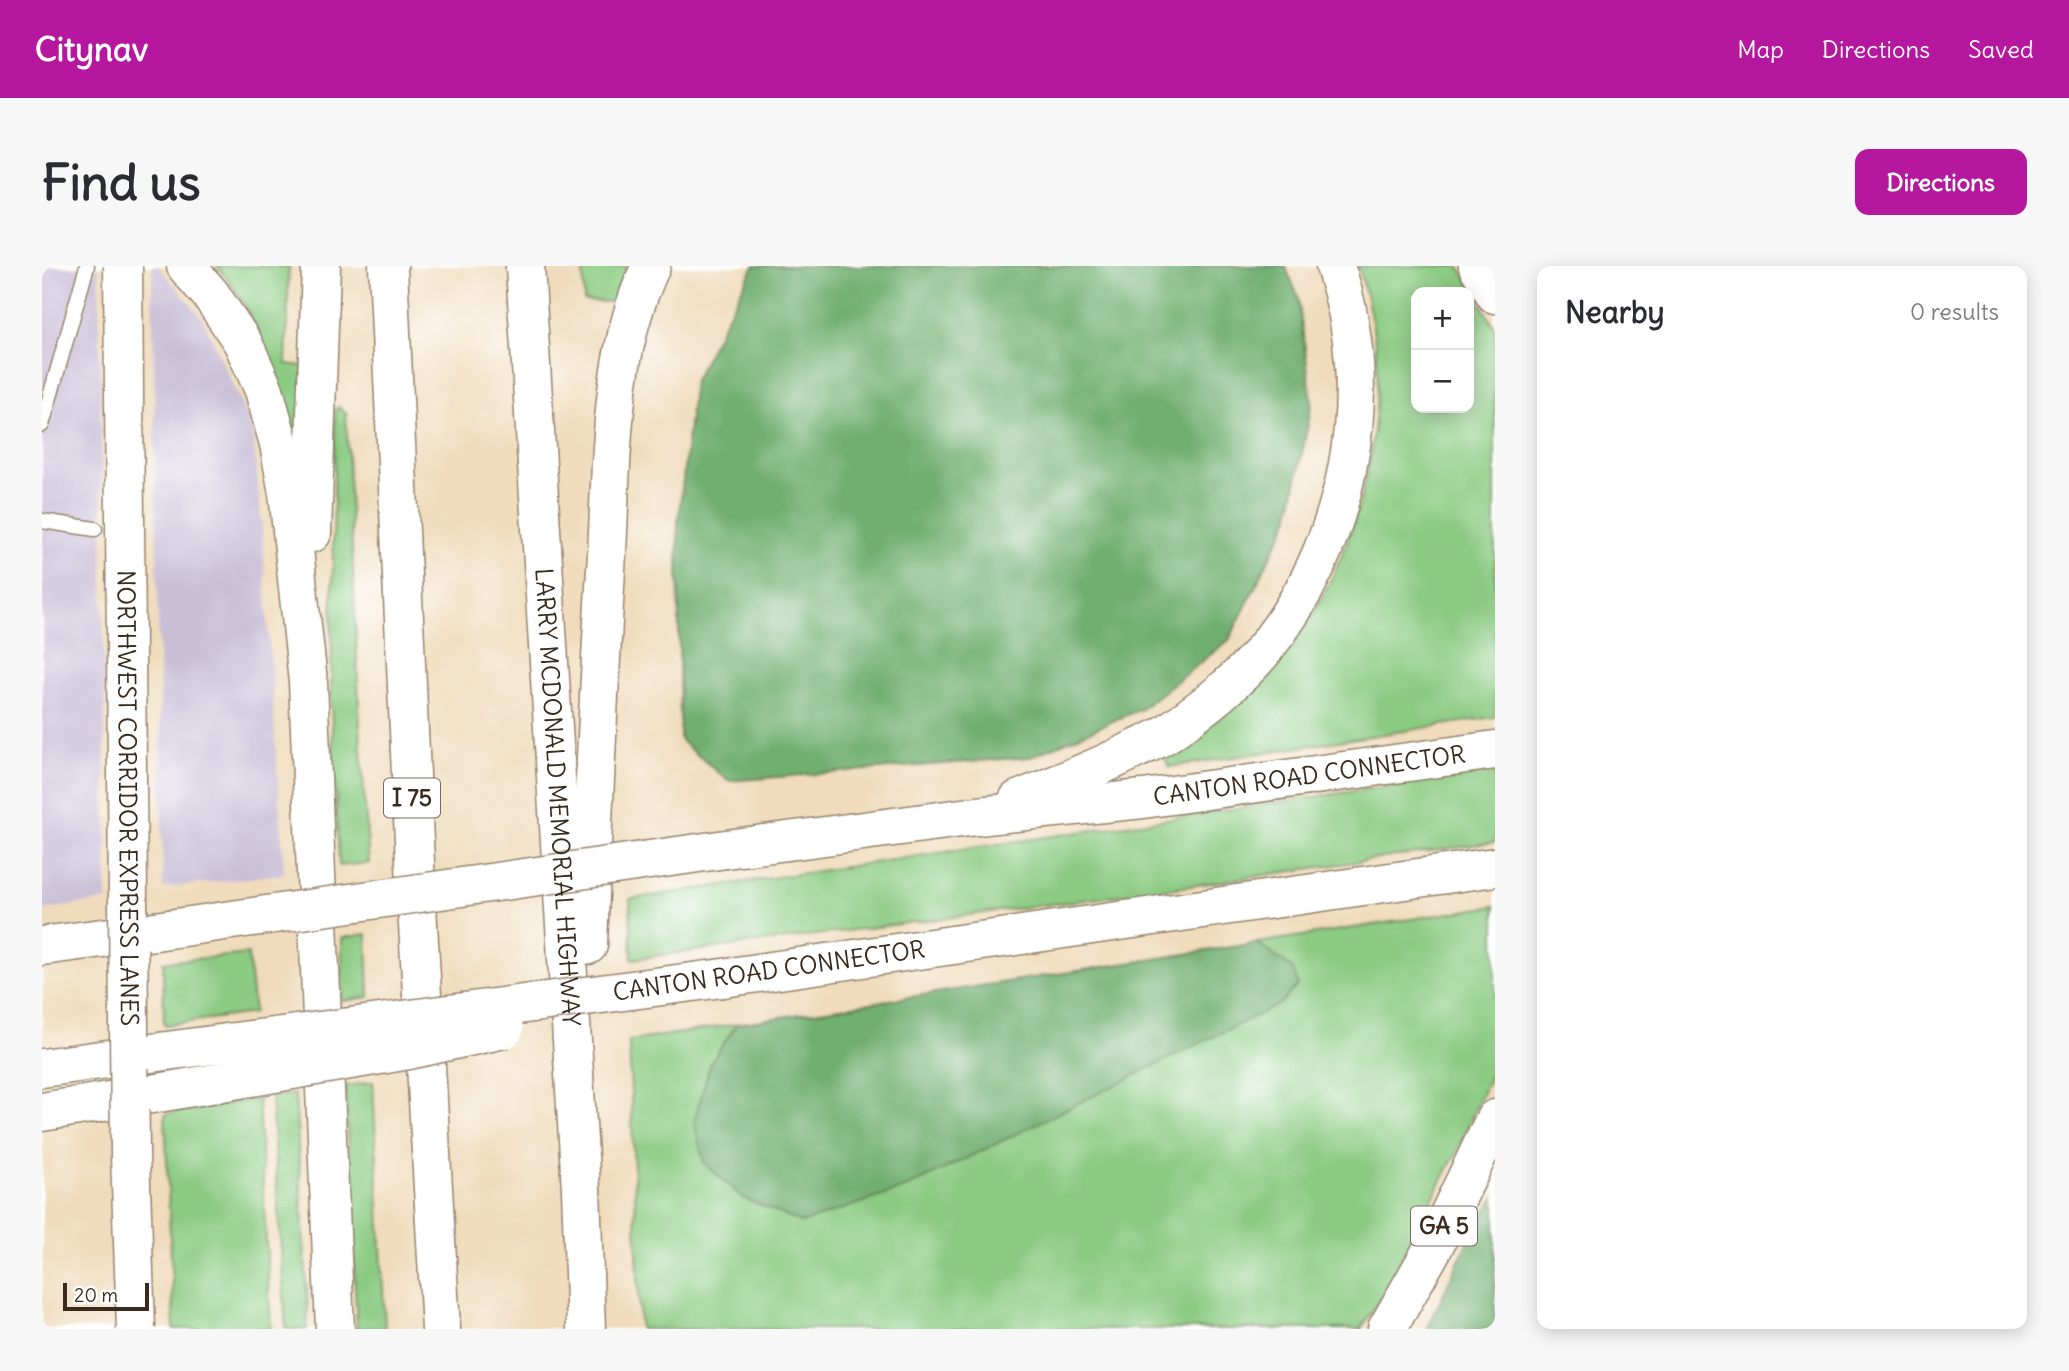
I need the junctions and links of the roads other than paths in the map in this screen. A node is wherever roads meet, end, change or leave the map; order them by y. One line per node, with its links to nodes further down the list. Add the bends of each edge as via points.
1 (87, 266): 12 (lane)
2 (123, 266): 27 (highway, NORTHWEST CORRIDOR EXPRESS LANES, bridge, via 130,1155)
3 (186, 266): 16 (highway, via 243,343 264,390 288,493)
4 (321, 266): 16 (highway)
5 (388, 266): 28 (highway, I 75)
6 (525, 266): 25 (highway, LARRY MCDONALD MEMORIAL HIGHWAY)
7 (650, 266): 25 (highway, via 621,368 614,424 594,758)
8 (1335, 266): 18 (highway, via 1351,343 1355,403 1349,462 1336,516 1292,612 1260,654 1220,693 1166,734 1102,766)
9 (1478, 266): 10 (highway)
10 (1495, 294)
11 (42, 365): 12 (lane)
12 (58, 370): 13 (lane)
13 (42, 425)
14 (42, 521): 15 (lane)
15 (95, 529)
16 (308, 682): 26 (highway)
17 (1495, 750): 18 (highway, CANTON ROAD CONNECTOR, via 1143,799)
18 (977, 816): 20 (highway, CANTON ROAD CONNECTOR, bridge)
19 (1495, 867): 21 (highway, CANTON ROAD CONNECTOR, bridge)
20 (42, 946)
21 (659, 986): 22 (highway, CANTON ROAD CONNECTOR, bridge); 23 (highway, bridge, via 536,1022 409,1050)
22 (42, 1068)
23 (42, 1112)
24 (1495, 1119): 30 (highway, GA 5, via 1432,1250)
25 (581, 1189): 29 (highway, LARRY MCDONALD MEMORIAL HIGHWAY)
26 (335, 1327)
27 (136, 1329)
28 (441, 1329)
29 (586, 1329)
30 (1387, 1329)

